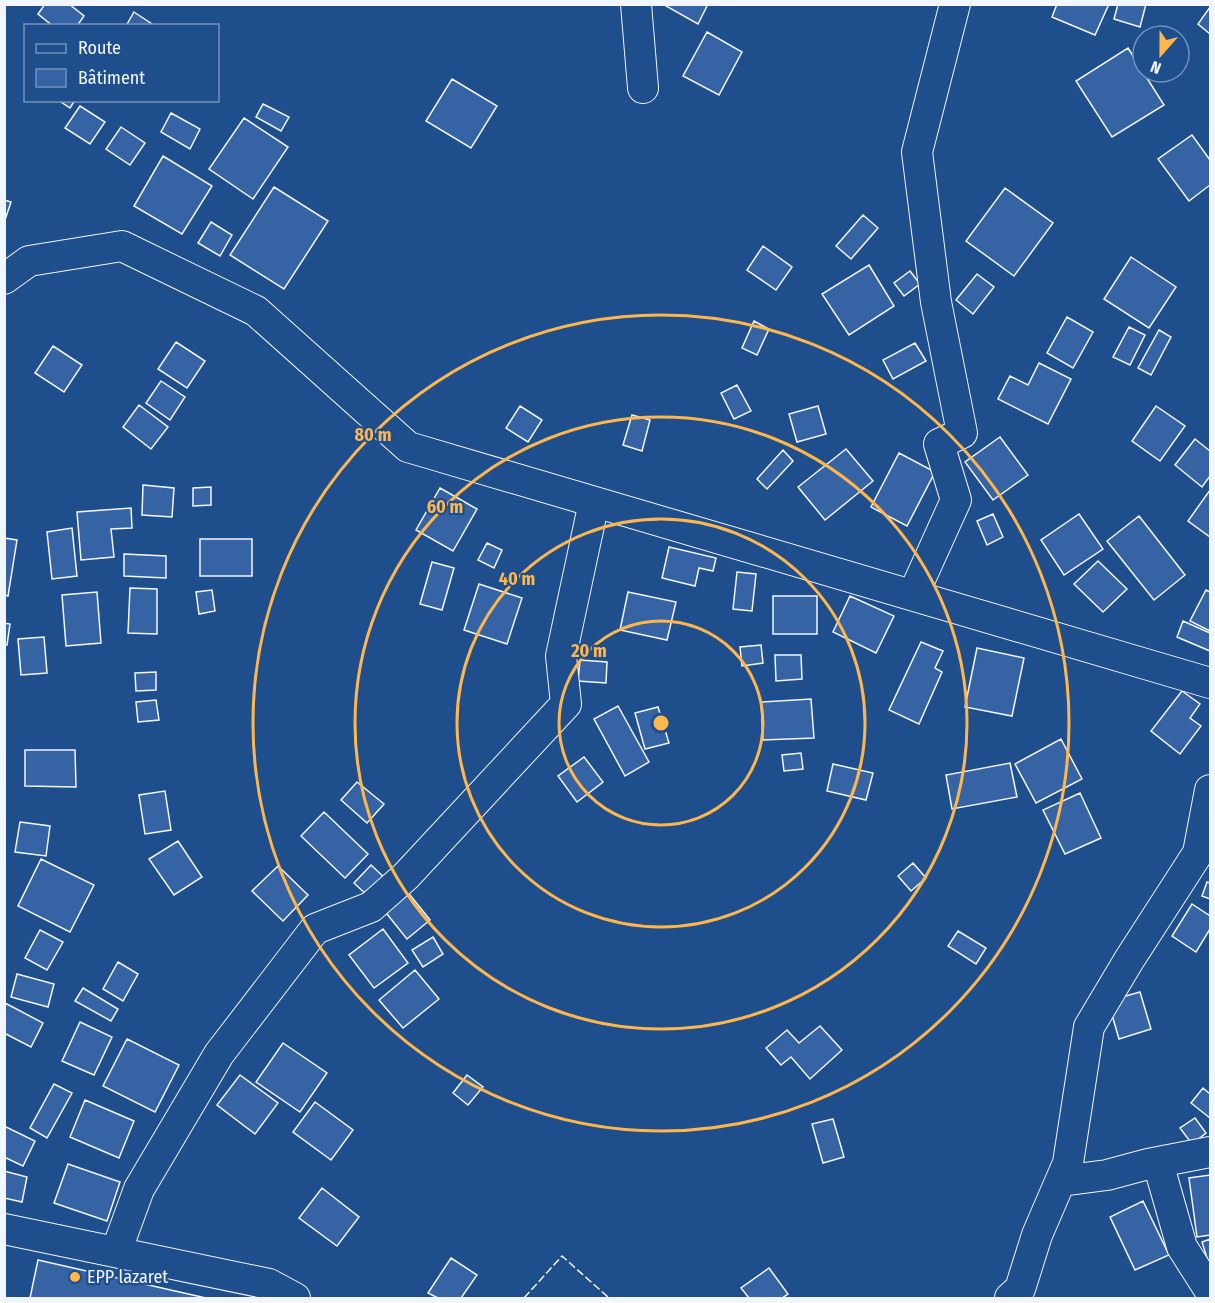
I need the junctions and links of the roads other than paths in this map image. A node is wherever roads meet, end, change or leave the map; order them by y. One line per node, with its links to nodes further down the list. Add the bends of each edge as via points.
1 (636, 4): 3 (street)
2 (955, 4): 6 (street, via 917,153 936,303 962,433 939,444 956,500)
3 (643, 88)
4 (4, 279): 5 (street, via 29,261 122,246 256,311 408,447)
5 (594, 502): 6 (street); 13 (street, via 561,656 566,704 406,876 371,907 315,929 219,1054 139,1189)
6 (913, 595): 7 (street)
7 (1210, 683)
8 (1210, 790): 11 (street, via 1198,853 1089,1027 1068,1163)
9 (1210, 1152): 10 (street)
10 (1158, 1163): 11 (street, via 1107,1175); 14 (street, via 1182,1247)
11 (1061, 1180): 16 (street, via 1037,1235 1020,1289)
12 (4, 1229): 13 (street)
13 (116, 1252): 15 (street, via 269,1284)
14 (1210, 1291)
15 (295, 1299)
16 (1010, 1299)

